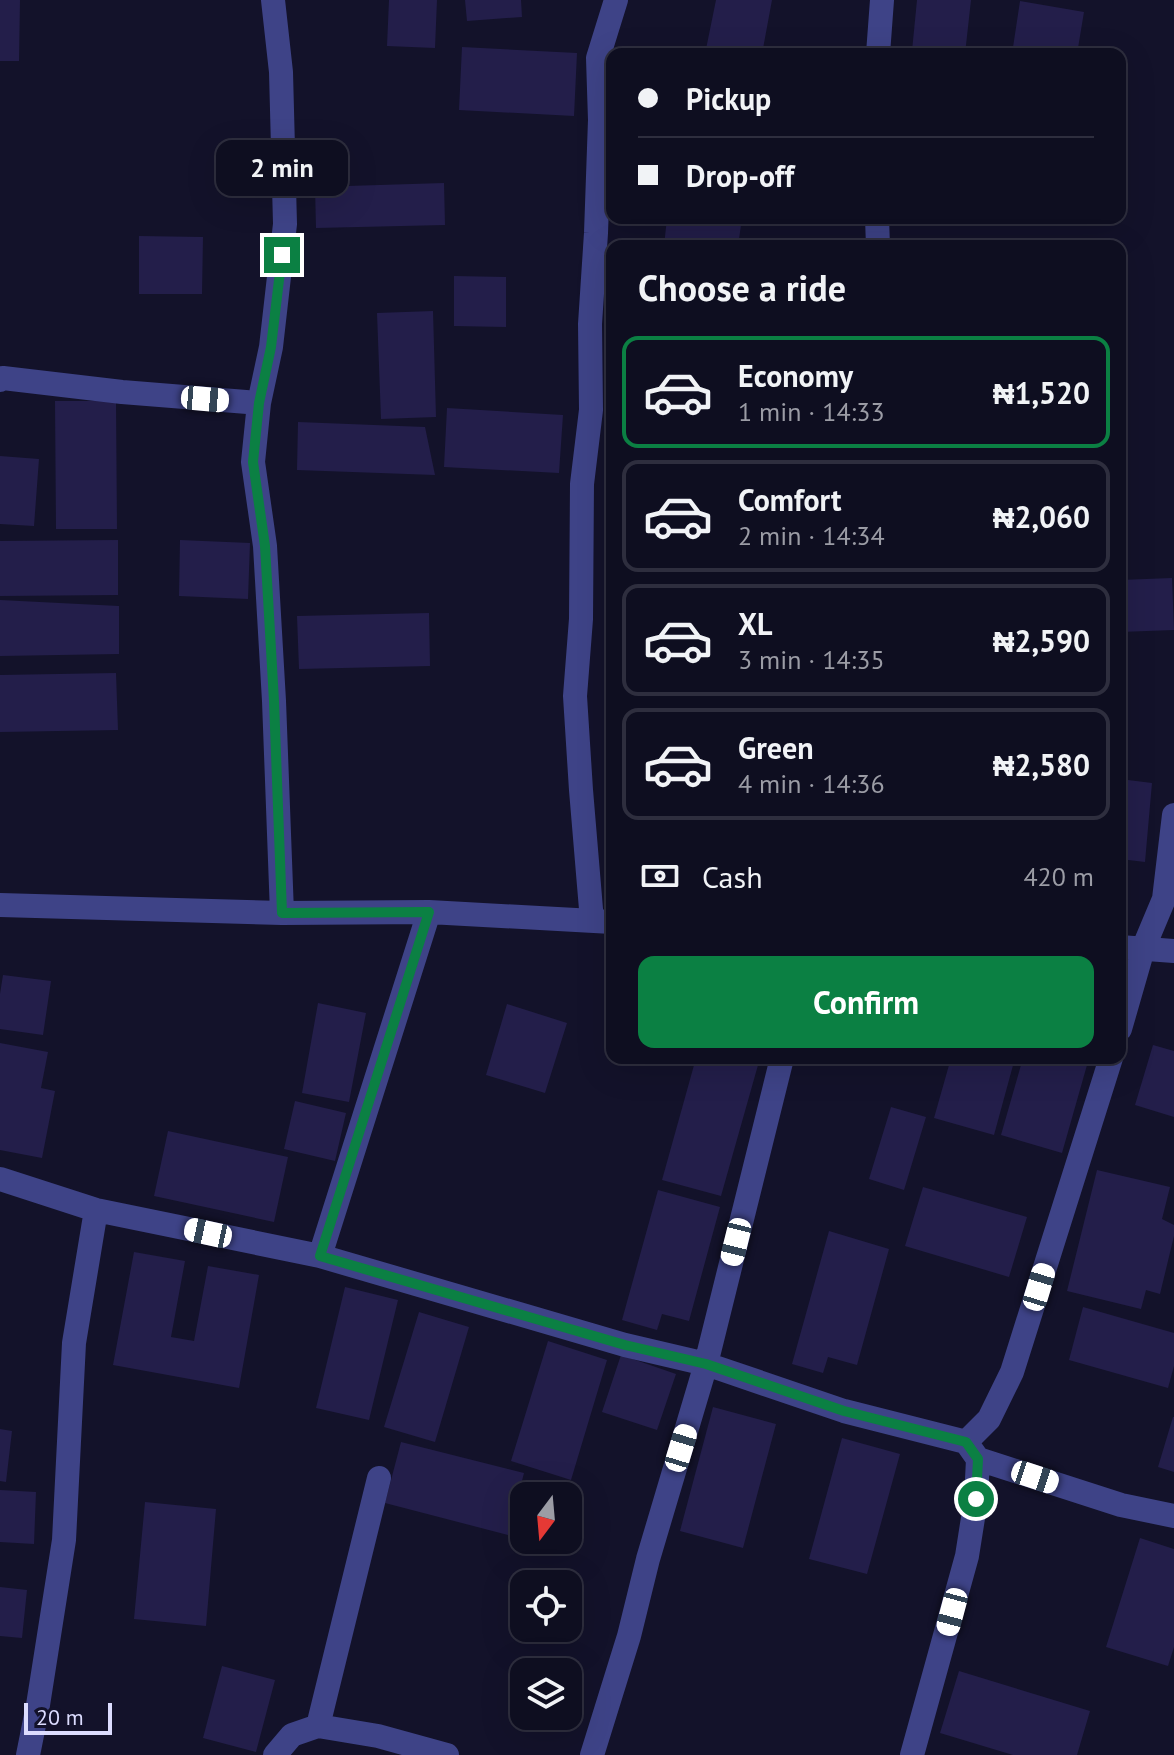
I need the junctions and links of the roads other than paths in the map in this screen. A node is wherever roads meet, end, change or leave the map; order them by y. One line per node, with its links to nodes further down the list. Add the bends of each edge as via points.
1 (273, 0): 6 (street, via 281,72 285,224)
2 (616, 0): 11 (street, via 598,58 591,410 582,484 575,696 581,790)
3 (882, 0): 4 (street)
4 (878, 48)
5 (0, 380): 6 (street)
6 (259, 403): 10 (street, via 253,462 266,562)
7 (1174, 815): 12 (street, via 1164,899)
8 (0, 905): 10 (street)
9 (429, 912): 10 (street); 11 (street); 19 (street)
10 (282, 913)
11 (602, 921)
12 (1132, 948): 13 (street); 14 (street)
13 (1174, 951)
14 (1126, 988)
15 (781, 1064): 20 (street)
16 (1109, 1064): 21 (street, via 1012,1372)
17 (0, 1179): 18 (street)
18 (96, 1210): 19 (street); 25 (street, via 74,1343 64,1540)
19 (320, 1256): 20 (street)
20 (706, 1364): 21 (street); 28 (street)
21 (972, 1451): 23 (street, via 1121,1505); 29 (street, via 976,1499 967,1556)
22 (379, 1478): 24 (street)
23 (1174, 1516)
24 (318, 1726): 26 (street, via 292,1735); 27 (street)
25 (28, 1755)
26 (275, 1755)
27 (447, 1755)
28 (592, 1755)
29 (912, 1755)

